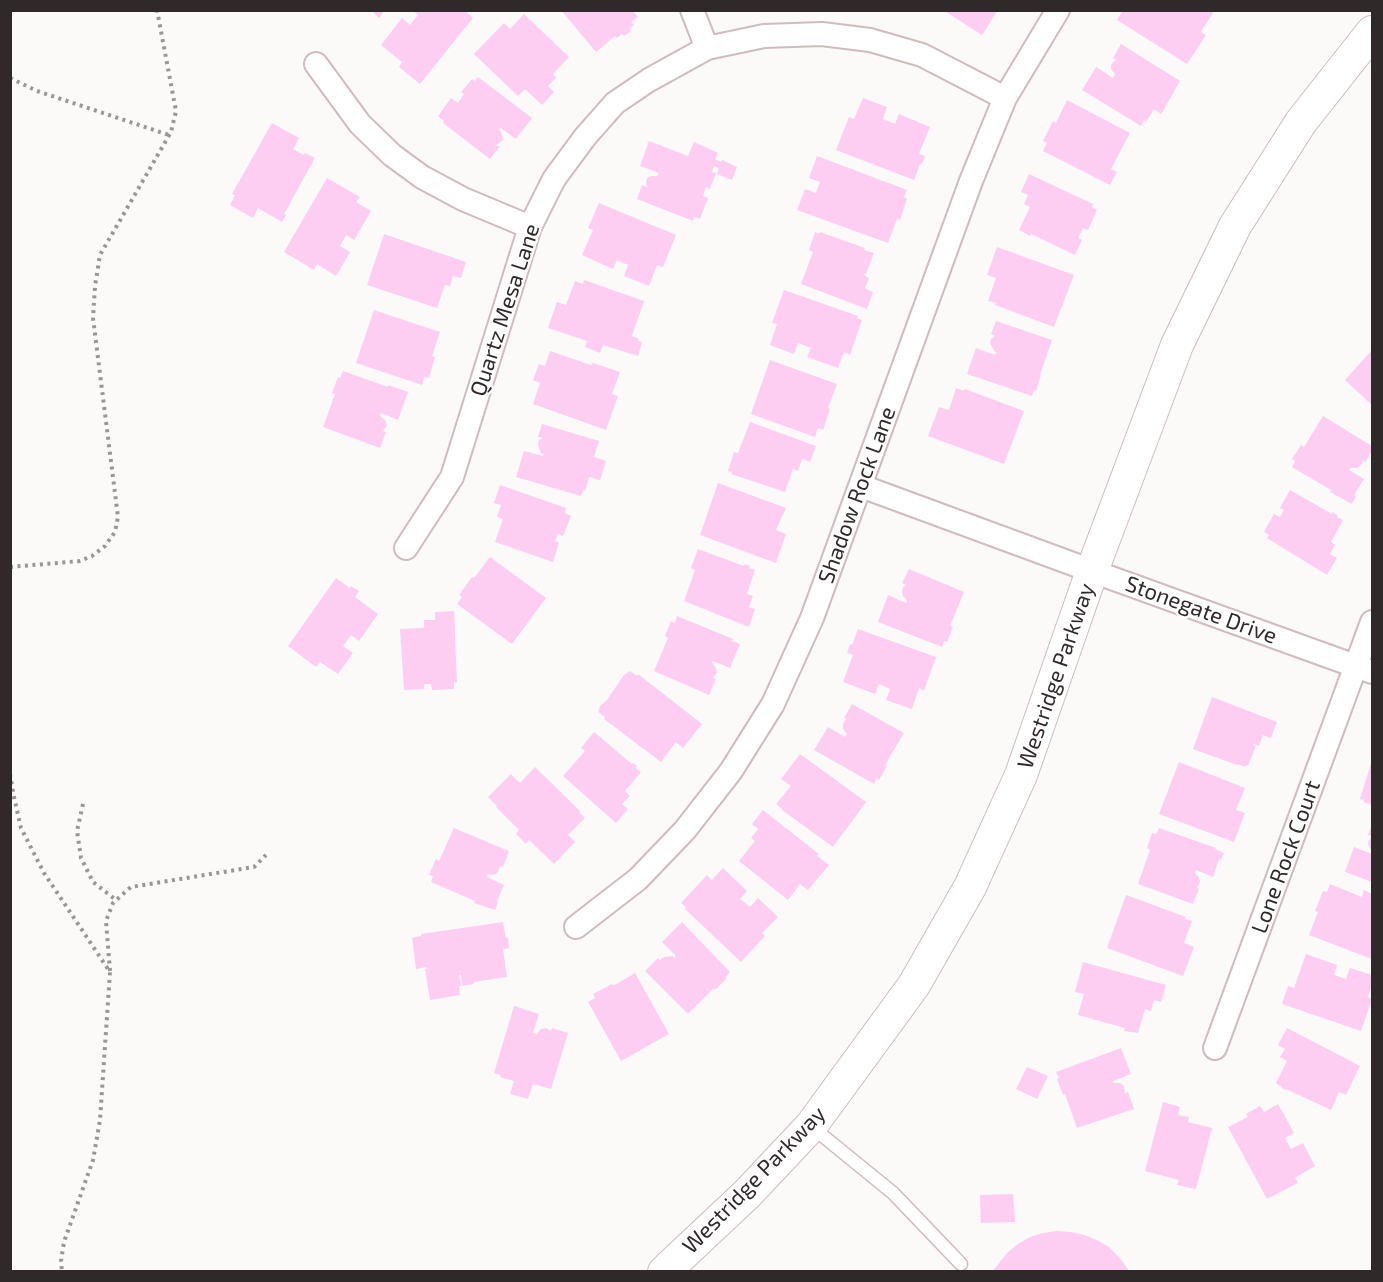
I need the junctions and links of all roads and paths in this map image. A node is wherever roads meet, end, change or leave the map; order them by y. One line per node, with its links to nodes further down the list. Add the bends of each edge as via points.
1 (157, 10): 9 (path, via 176,111)
2 (692, 10): 5 (street)
3 (1058, 10): 8 (street, Shadow Rock Lane)
4 (1372, 32): 14 (street, Westridge Parkway, via 1301,122 1235,226 1177,345)
5 (707, 48): 8 (street, Quartz Mesa Lane, via 764,36 822,34 870,40 921,55); 10 (street, Quartz Mesa Lane, via 615,104 554,179)
6 (316, 64): 10 (street, via 360,124 392,155 463,199)
7 (10, 78): 9 (path, via 37,91)
8 (1005, 98): 11 (street, Shadow Rock Lane)
9 (169, 135): 13 (path, via 100,255 95,286 93,318 118,517 115,532 105,546 80,561)
10 (530, 227): 12 (street, Quartz Mesa Lane, via 452,477)
11 (861, 486): 14 (street, Stonegate Drive); 21 (street, Shadow Rock Lane, via 812,618 773,704 731,771 685,830 638,879)
12 (406, 548)
13 (10, 567)
14 (1092, 571): 16 (street, Stonegate Drive); 24 (street, Westridge Parkway, via 1021,775 970,886 915,985)
15 (1372, 622): 16 (street, Lone Rock Court)
16 (1364, 669): 23 (street, Lone Rock Court)
17 (10, 774): 22 (path, via 21,828 44,873)
18 (83, 804): 20 (path, via 77,831 81,858 93,882)
19 (266, 855): 20 (path, via 254,867 131,886)
20 (116, 900): 22 (path, via 106,921)
21 (576, 927)
22 (110, 972): 26 (path, via 100,1120 93,1160 64,1242)
23 (1215, 1048)
24 (811, 1126): 25 (lane, via 893,1193); 27 (street, Westridge Parkway, via 747,1194)
25 (961, 1264)
26 (62, 1272)
27 (664, 1272)

